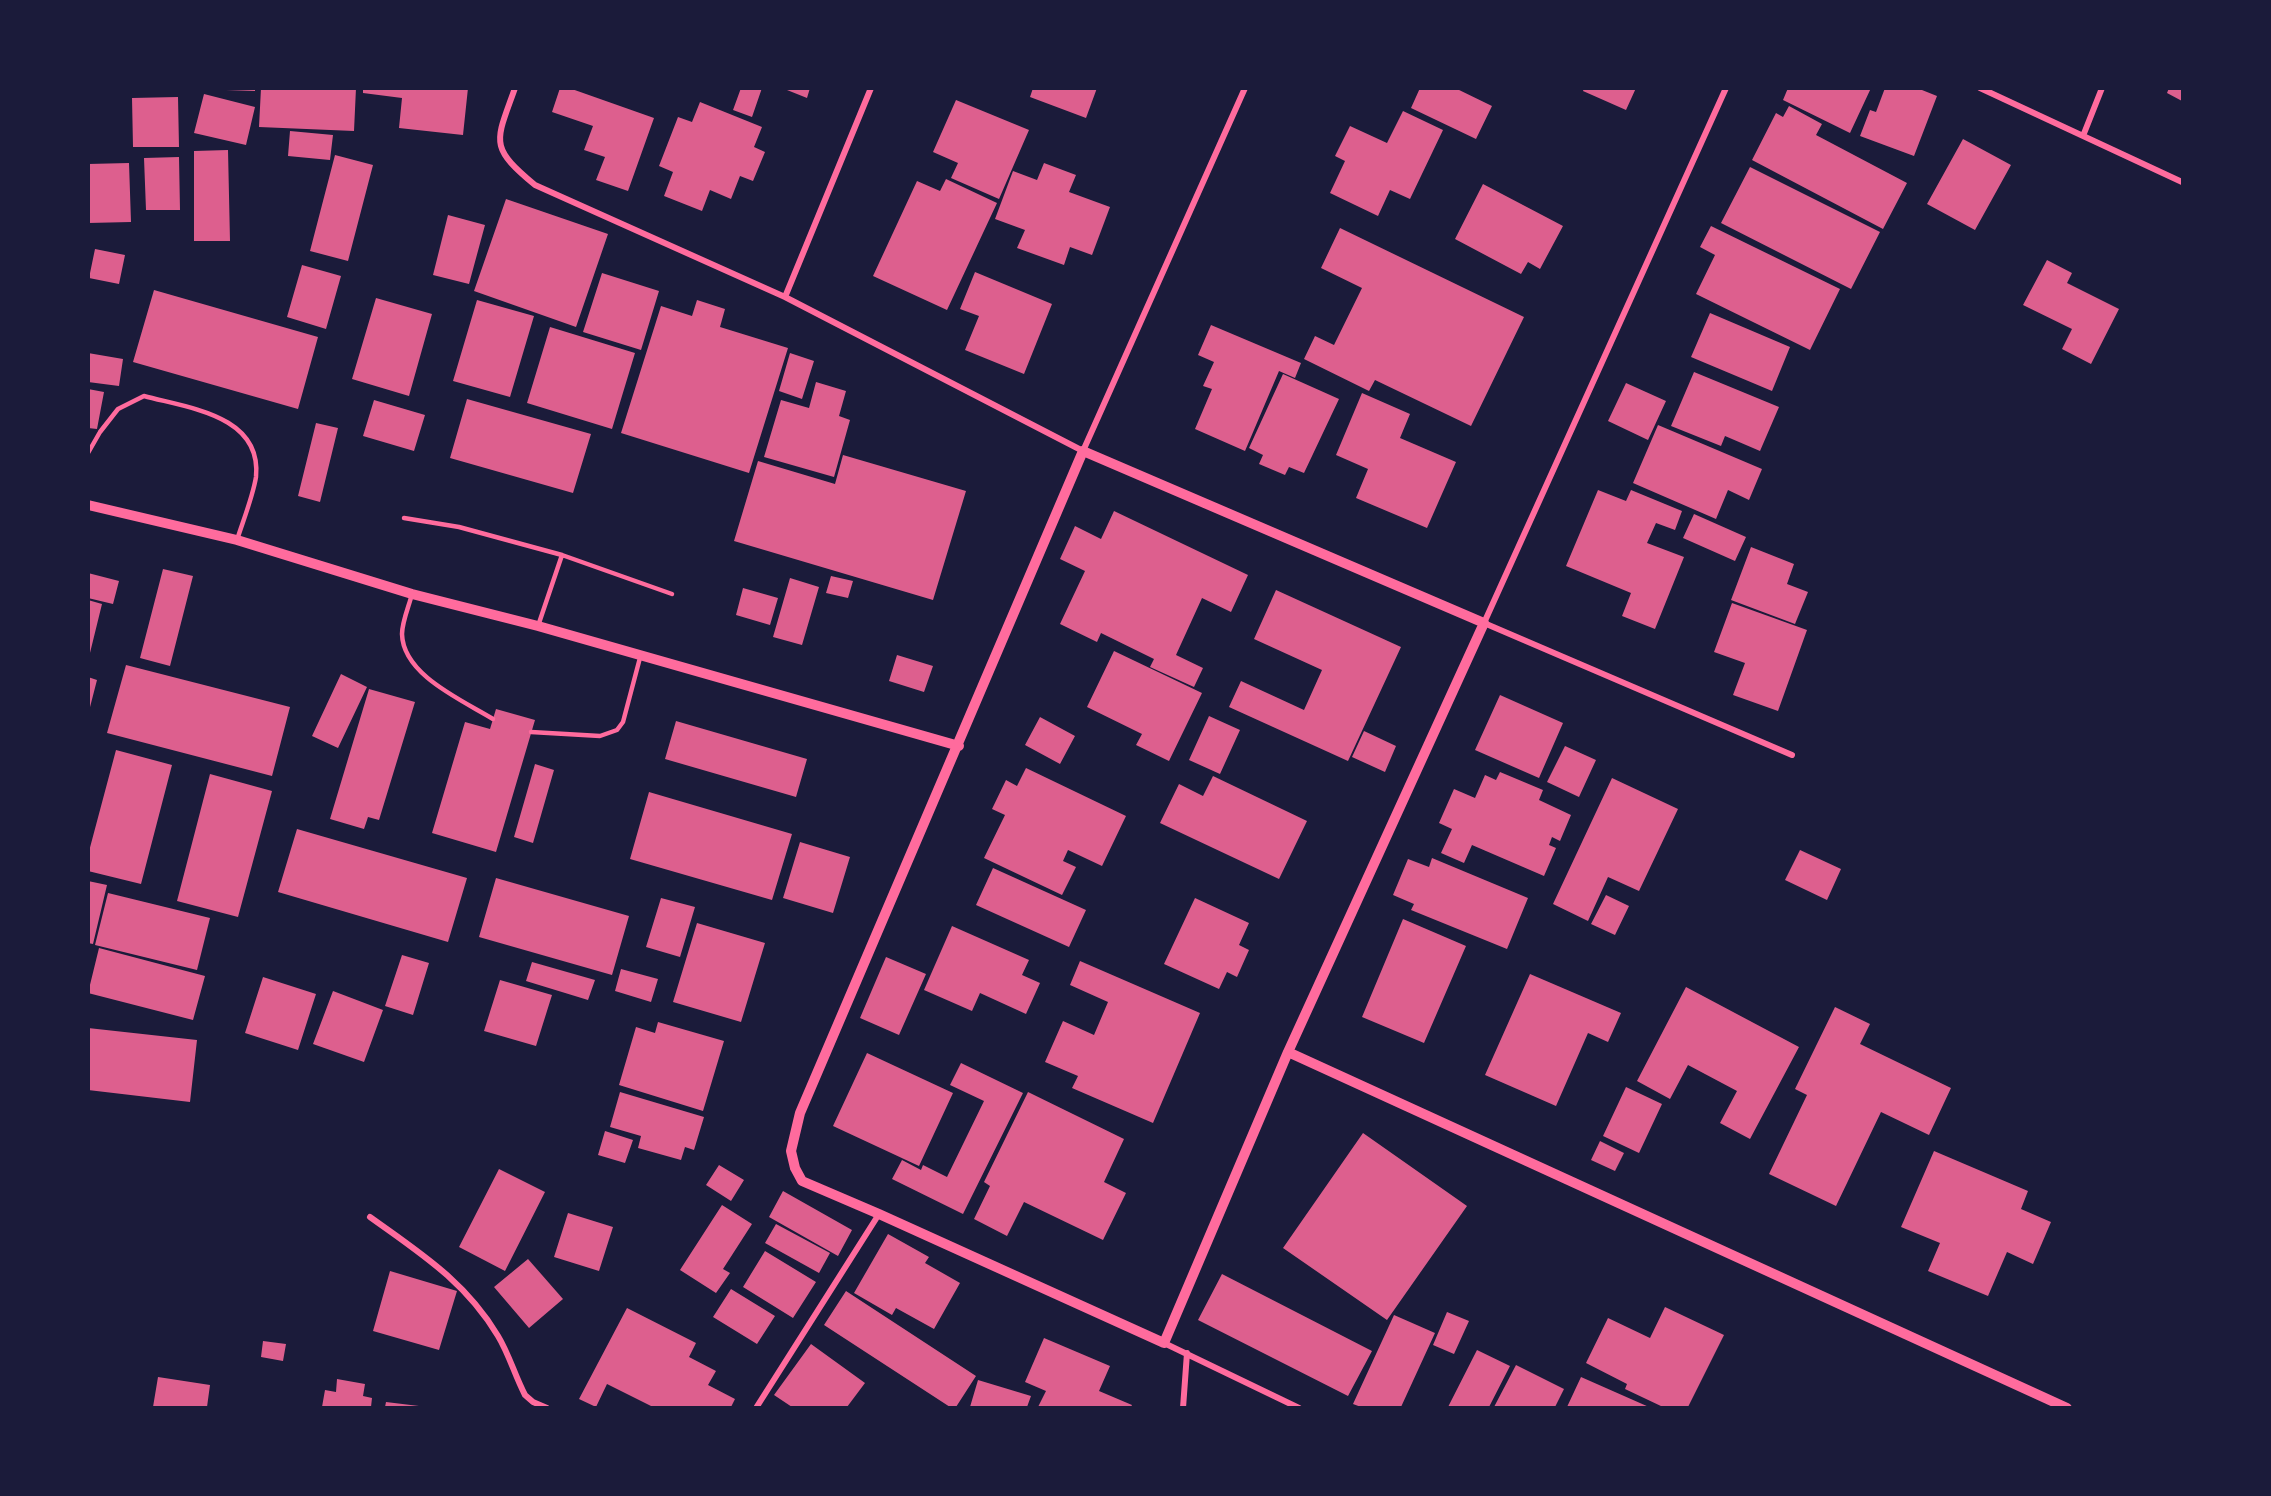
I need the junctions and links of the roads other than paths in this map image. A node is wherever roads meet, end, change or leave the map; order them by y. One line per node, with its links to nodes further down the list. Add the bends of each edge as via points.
1 (515, 88): 9 (street, via 499,139 501,151 535,185)
2 (871, 88): 9 (street)
3 (1245, 88): 10 (street)
4 (1726, 88): 18 (street)
5 (1980, 88): 7 (street)
6 (2102, 88): 7 (street)
7 (2083, 136): 8 (street)
8 (2182, 182)
9 (785, 297): 10 (street)
10 (1083, 451): 18 (street); 23 (street)
11 (88, 453): 14 (lane, via 118,409 144,396 224,418 240,430 254,451 256,477)
12 (88, 505): 14 (street)
13 (404, 518): 15 (lane, via 459,526)
14 (237, 540): 16 (street)
15 (562, 555): 17 (lane); 19 (lane)
16 (412, 594): 19 (street); 21 (lane, via 402,634 409,658 423,676)
17 (672, 594)
18 (1484, 623): 24 (street); 25 (street)
19 (538, 626): 20 (street)
20 (640, 654): 22 (lane, via 618,730 600,736); 23 (street)
21 (493, 719)
22 (531, 732)
23 (958, 746): 26 (street, via 794,1133 791,1151 802,1181)
24 (1792, 755)
25 (1288, 1052): 28 (street); 34 (street)
26 (879, 1214): 28 (street); 31 (street)
27 (370, 1218): 30 (street, via 441,1268 469,1296 499,1337 525,1395)
28 (1164, 1343): 29 (street)
29 (1187, 1353): 32 (street); 33 (street)
30 (547, 1407)
31 (756, 1407)
32 (1183, 1407)
33 (1299, 1407)
34 (2067, 1407)

